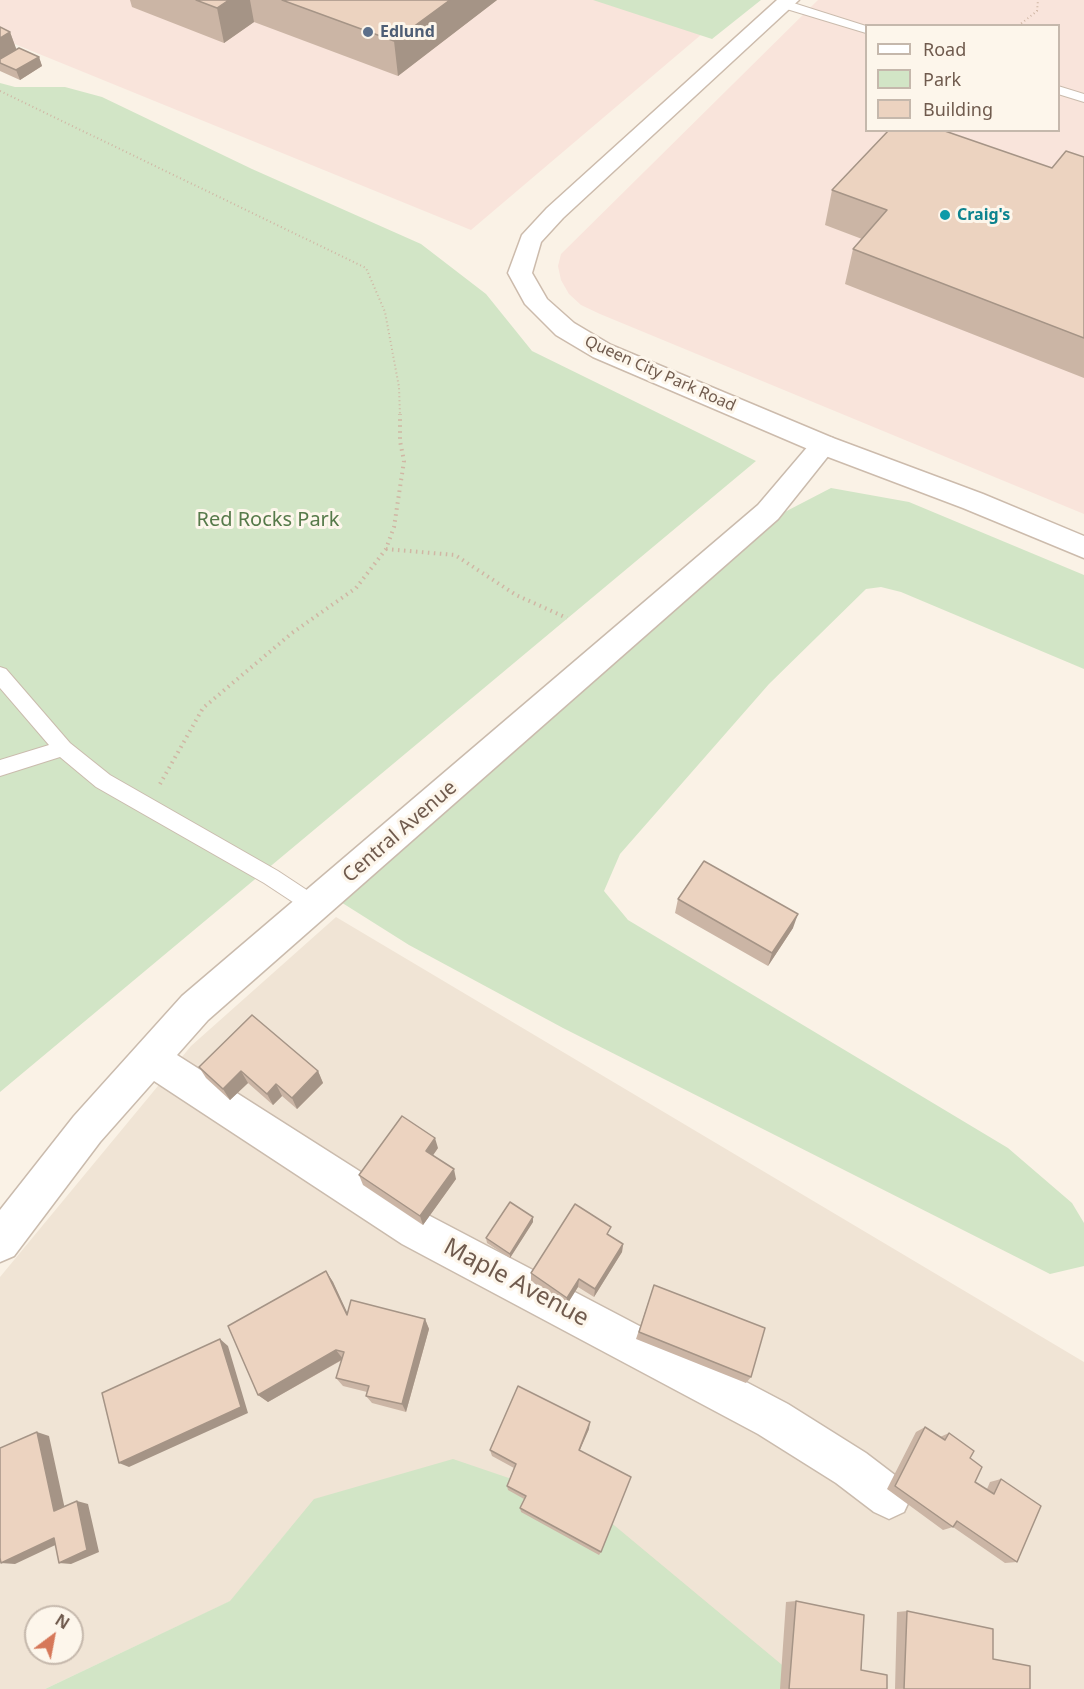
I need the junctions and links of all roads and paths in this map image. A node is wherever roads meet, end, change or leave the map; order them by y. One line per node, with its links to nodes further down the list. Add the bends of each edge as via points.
1 (1038, 0): 3 (path, via 1037,11)
2 (786, 2): 4 (lane); 8 (street, Queen City Park Road, via 555,213 530,240 520,273 537,303 565,329 602,351)
3 (1021, 24)
4 (865, 29)
5 (1060, 90): 7 (lane)
6 (0, 92): 10 (path, via 366,268 385,312 399,387 404,461 398,510)
7 (1084, 98)
8 (824, 445): 9 (street, Queen City Park Road); 16 (street, Central Avenue, via 768,512)
9 (1084, 548)
10 (386, 549): 11 (path, via 455,555 516,594); 15 (path, via 356,588 291,633 203,708)
11 (567, 618)
12 (0, 674): 13 (lane)
13 (63, 748): 14 (lane); 15 (lane, via 103,781)
14 (0, 768)
15 (144, 807): 16 (lane, via 271,877)
16 (315, 906): 17 (street, Central Avenue, via 195,1008)
17 (149, 1057): 18 (street, Central Avenue, via 87,1129); 19 (street, Maple Avenue, via 416,1230 773,1419)
18 (0, 1242)
19 (890, 1497)

